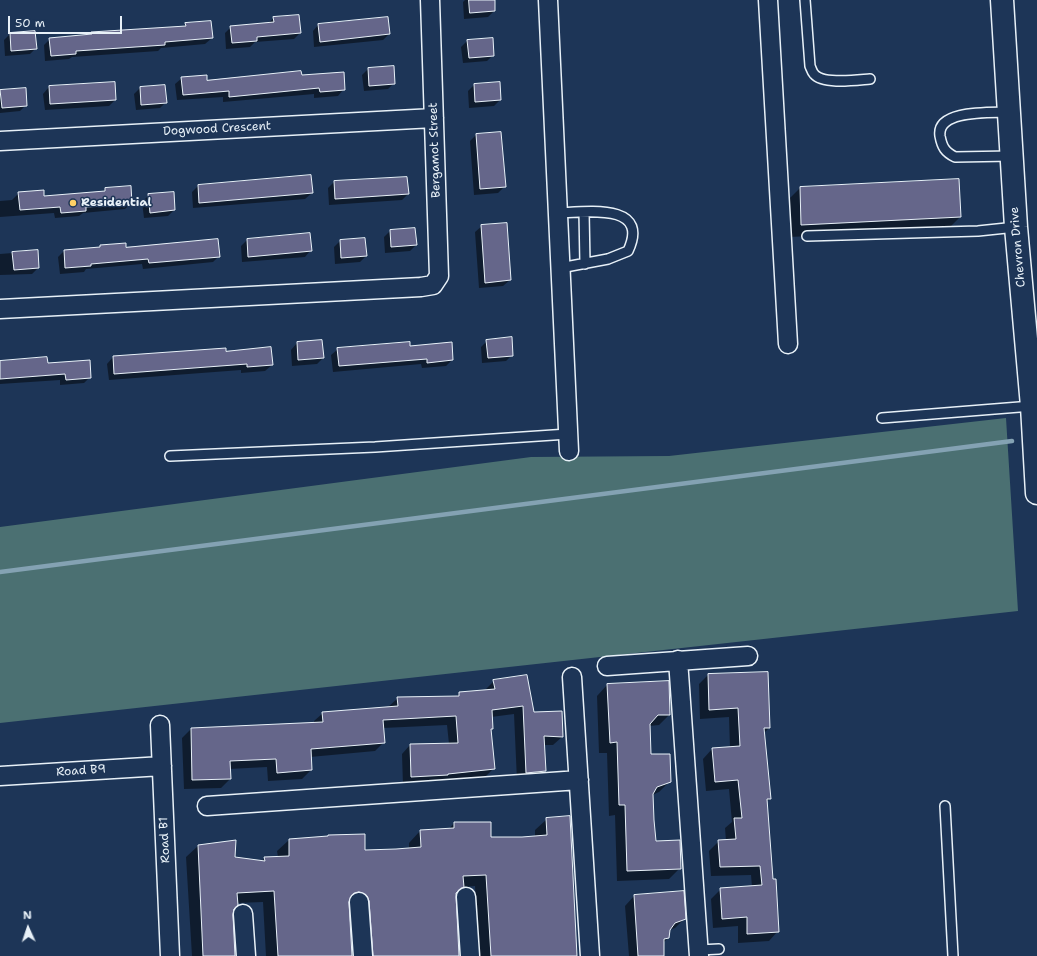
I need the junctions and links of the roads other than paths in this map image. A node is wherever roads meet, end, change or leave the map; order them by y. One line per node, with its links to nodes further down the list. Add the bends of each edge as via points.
1 (430, 0): 8 (street, Bergamot Street)
2 (548, 0): 12 (street)
3 (768, 0): 18 (street)
4 (805, 0): 6 (lane, via 810,66 814,75 841,81)
5 (1002, 0): 7 (main road, Chevron Drive)
6 (870, 79)
7 (1009, 112): 10 (main road, Chevron Drive); 10 (lane, via 956,116 945,121 940,131 942,147 955,157)
8 (434, 118): 9 (street, Dogwood Crescent); 17 (street, Bergamot Street, via 439,276 433,285)
9 (0, 141)
10 (1012, 156): 13 (main road, Chevron Drive)
11 (584, 212): 12 (lane); 15 (lane); 15 (lane, via 622,216 628,219 633,227 632,242 628,251 608,260)
12 (557, 213): 16 (street)
13 (1016, 227): 14 (lane, via 978,231); 19 (main road, Chevron Drive)
14 (807, 236)
15 (585, 264): 16 (lane)
16 (560, 268): 21 (street)
17 (0, 309)
18 (788, 344)
19 (1032, 406): 20 (lane); 23 (main road, Chevron Drive)
20 (882, 418)
21 (568, 442): 22 (lane)
22 (170, 456)
23 (1037, 493)
24 (748, 656): 25 (street)
25 (678, 660): 26 (street); 38 (street)
26 (607, 666)
27 (572, 677): 31 (street)
28 (160, 725): 29 (street, Road B1)
29 (162, 766): 30 (street, Road B9); 39 (street, Road B1)
30 (0, 776)
31 (578, 780): 32 (street); 43 (street)
32 (207, 806)
33 (945, 806): 44 (lane)
34 (466, 897): 42 (street)
35 (359, 902): 41 (street)
36 (243, 914): 40 (street)
37 (719, 949): 38 (lane)
38 (699, 953)
39 (170, 956)
40 (246, 956)
41 (363, 956)
42 (470, 956)
43 (590, 956)
44 (953, 956)

